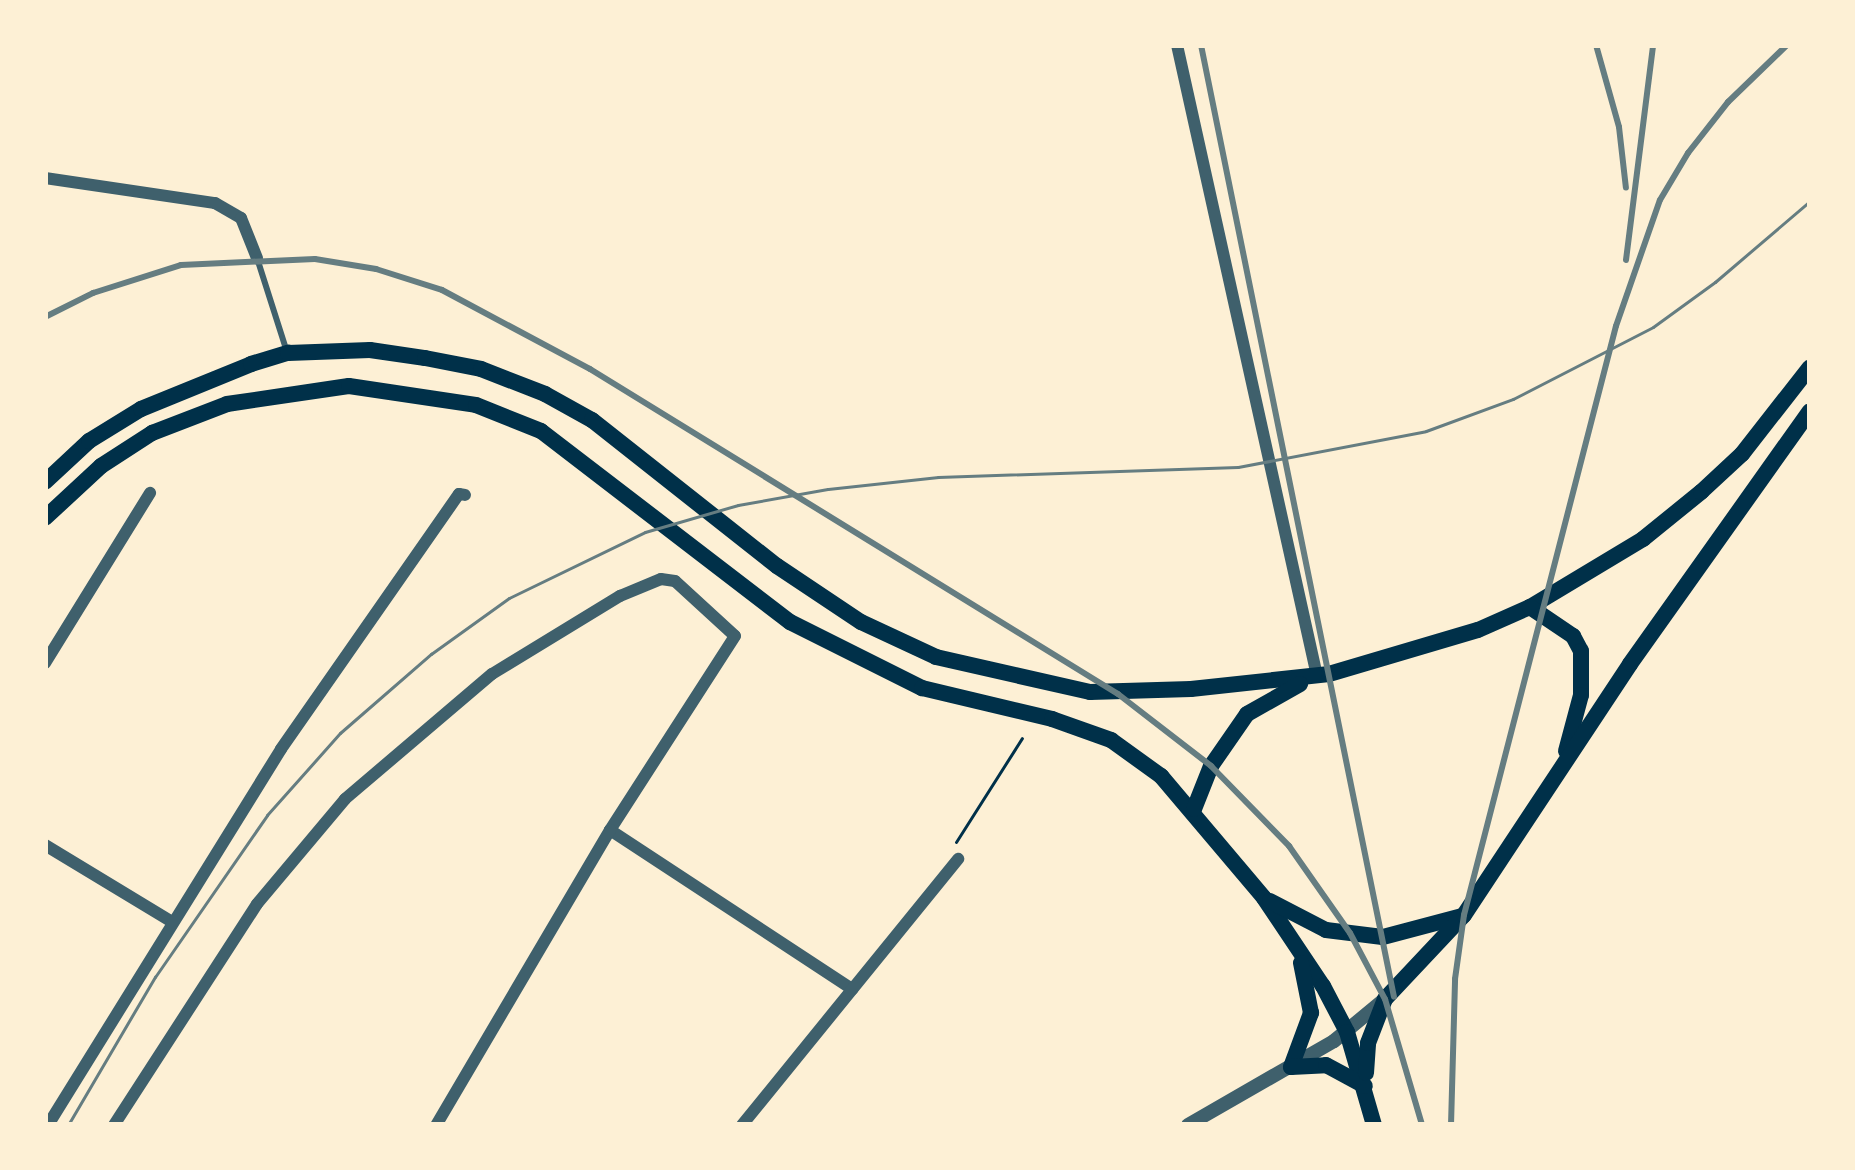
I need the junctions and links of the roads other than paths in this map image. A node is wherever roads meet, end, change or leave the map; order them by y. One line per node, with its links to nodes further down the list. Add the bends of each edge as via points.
1 (1177, 45): 13 (street)
2 (45, 178): 3 (street, via 215,203 242,218)
3 (257, 258): 4 (lane)
4 (288, 353): 7 (main road, via 141,409); 13 (main road, via 425,358 545,394 633,447 794,578 861,622 936,656 1118,694)
5 (1810, 367): 11 (main road, via 1742,454 1643,539)
6 (1810, 412): 14 (main road)
7 (45, 482)
8 (149, 493): 12 (street)
9 (466, 495): 21 (street, via 459,494 281,749)
10 (45, 518): 15 (main road, via 152,433 226,404 349,386 476,405 542,430 790,622 903,680 1111,740)
11 (1530, 607): 13 (main road, via 1420,649); 14 (main road, via 1573,636 1581,651 1581,695)
12 (45, 663)
13 (1317, 676): 15 (main road, via 1246,714 1210,766)
14 (1562, 764): 20 (main road)
15 (1194, 809): 19 (main road)
16 (610, 830): 23 (street); 29 (street, via 735,636 675,581 661,579 559,630 452,705 360,785 299,850 222,954); 30 (street)
17 (45, 845): 21 (street)
18 (958, 859): 23 (street)
19 (1264, 898): 20 (main road, via 1326,930 1382,937); 22 (main road)
20 (1464, 915): 24 (main road)
21 (172, 922): 28 (street)
22 (1294, 939): 25 (main road); 26 (main road, via 1311,1013)
23 (852, 988): 31 (street)
24 (1385, 999): 25 (street); 27 (main road, via 1368,1043)
25 (1347, 1032): 26 (street); 27 (main road)
26 (1291, 1067): 27 (main road, via 1326,1064); 32 (street)
27 (1365, 1086): 33 (main road)
28 (48, 1125)
29 (114, 1125)
30 (436, 1125)
31 (742, 1125)
32 (1189, 1125)
33 (1375, 1125)

